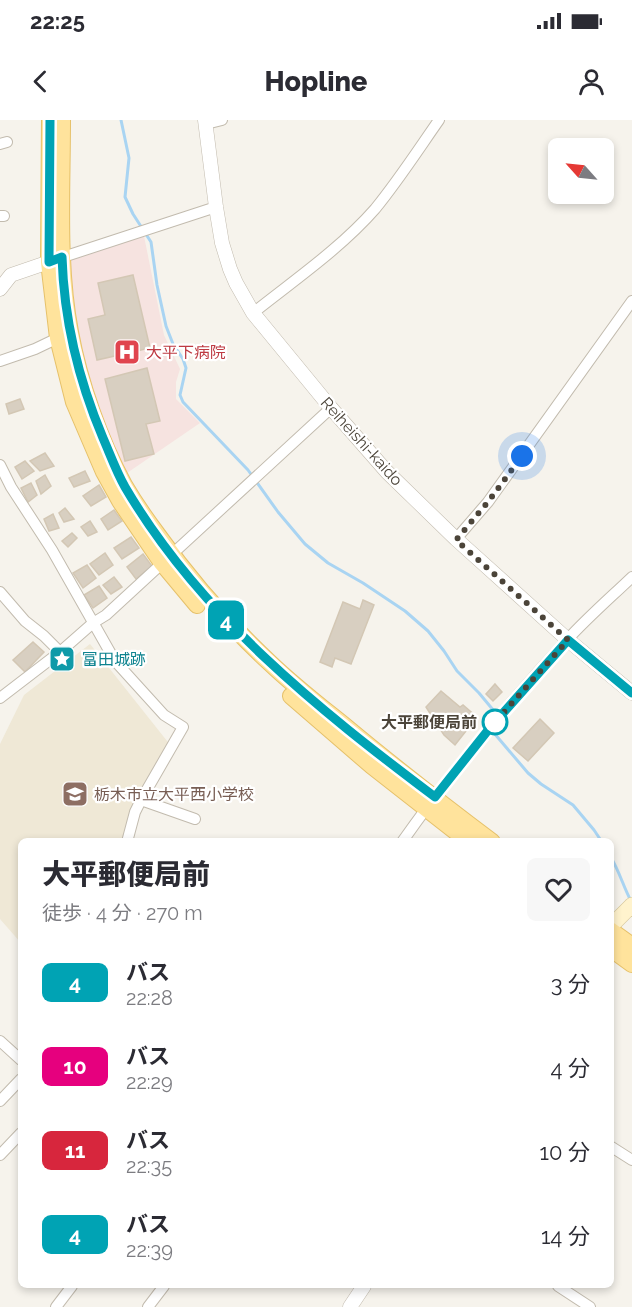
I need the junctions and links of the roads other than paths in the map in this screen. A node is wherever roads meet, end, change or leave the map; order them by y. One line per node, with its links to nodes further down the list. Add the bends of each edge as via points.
1 (50, 120): 7 (main road)
2 (62, 120): 7 (main road)
3 (222, 120): 5 (street)
4 (439, 120): 11 (street, via 374,209 352,232)
5 (206, 122): 6 (street, Reiheishi-kaido)
6 (216, 207): 7 (street); 11 (street, Reiheishi-kaido, via 230,269)
7 (55, 260): 8 (street); 12 (main road); 17 (main road, via 87,399 124,485)
8 (6, 274): 9 (street)
9 (0, 289)
10 (632, 302): 16 (street, via 494,495)
11 (253, 313): 14 (street, Reiheishi-kaido)
12 (58, 338): 13 (street); 17 (main road, via 74,402 104,472 120,501)
13 (0, 361)
14 (332, 408): 16 (street, Reiheishi-kaido, via 387,472); 17 (street)
15 (0, 465): 20 (street)
16 (456, 540): 21 (street, Reiheishi-kaido)
17 (166, 559): 20 (street); 26 (main road, via 208,616 259,668 372,766)
18 (632, 577): 21 (street)
19 (0, 592): 22 (street)
20 (93, 623): 22 (street); 25 (street, via 115,662 164,715 183,727)
21 (568, 640): 23 (street, Reiheishi-kaido); 26 (street)
22 (60, 652): 24 (street)
23 (632, 693)
24 (0, 698)
25 (141, 800): 27 (street); 28 (street)
26 (430, 802): 29 (street); 30 (main road); 31 (main road)
27 (195, 819)
28 (128, 838)
29 (405, 838)
30 (465, 838)
31 (486, 838)
32 (632, 905): 33 (main road)
33 (614, 924)
34 (614, 931): 35 (main road)
35 (632, 946)
36 (614, 951): 37 (main road)
37 (632, 964)
38 (0, 1041): 39 (street)
39 (18, 1057)
40 (18, 1081): 41 (street)
41 (0, 1101)
42 (18, 1136): 44 (street)
43 (614, 1149): 45 (street)
44 (0, 1155)
45 (632, 1160)
46 (70, 1288): 50 (street)
47 (163, 1288): 51 (street)
48 (363, 1288): 52 (street)
49 (561, 1288): 53 (street)
50 (56, 1307)
51 (148, 1307)
52 (350, 1307)
53 (590, 1307)

